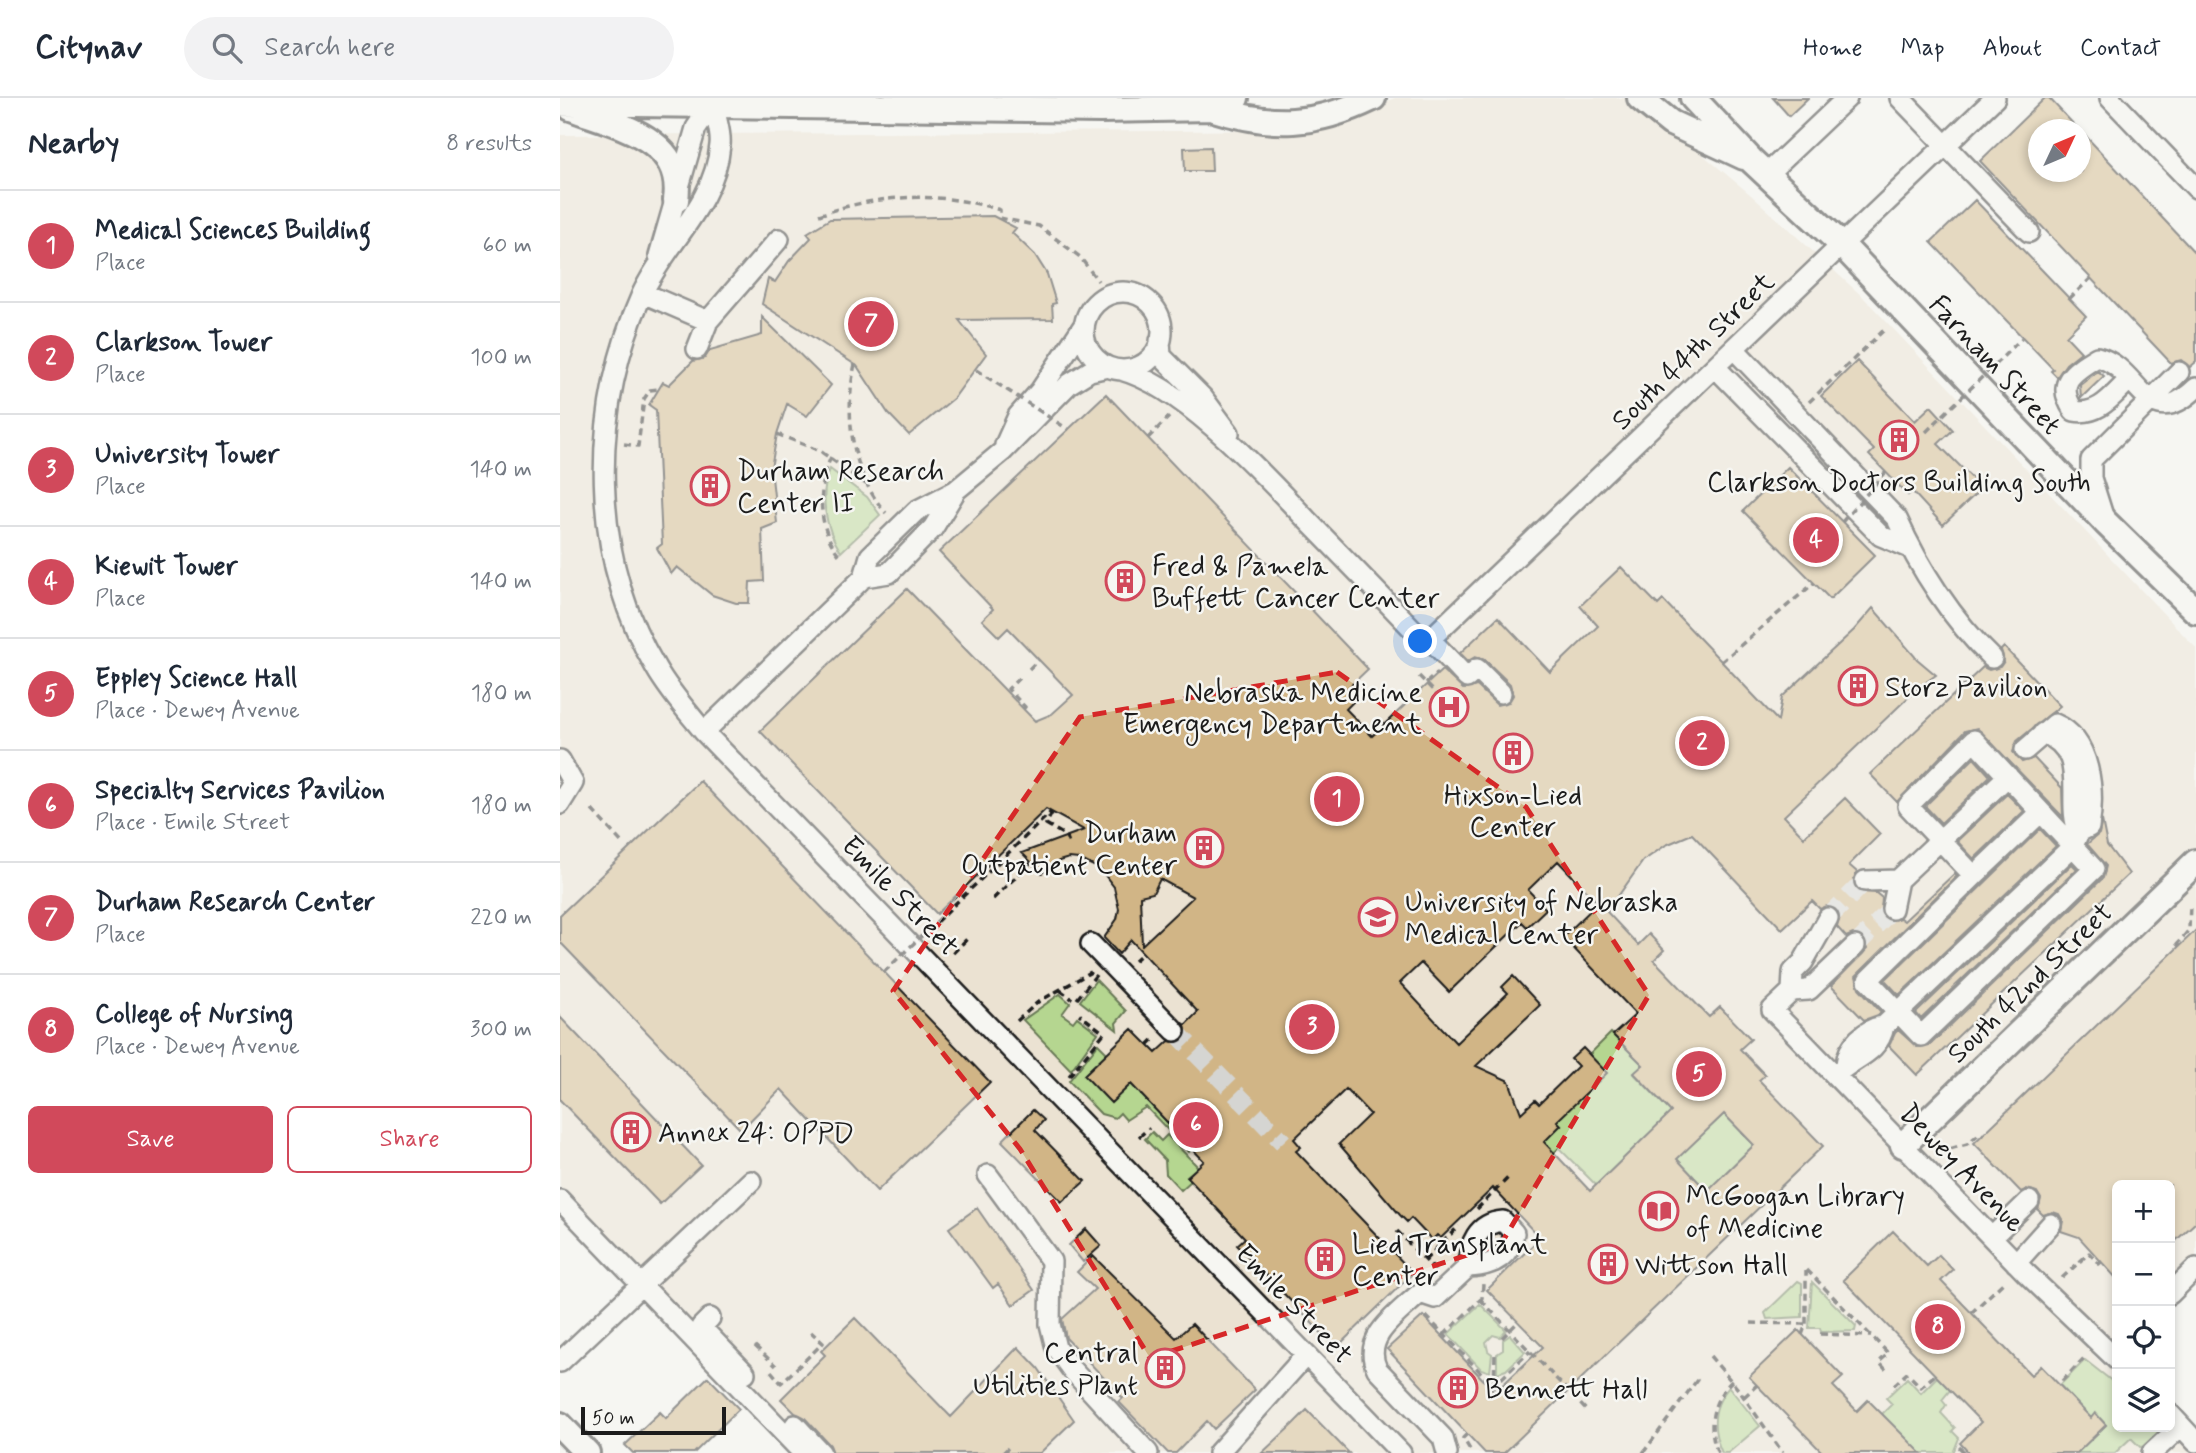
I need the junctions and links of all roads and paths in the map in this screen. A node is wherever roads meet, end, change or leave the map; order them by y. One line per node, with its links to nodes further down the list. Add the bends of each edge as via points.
1 (1236, 98): 12 (main road)
2 (1373, 98): 12 (main road, via 1296,121 1248,120)
3 (1640, 98): 14 (main road, Farnam Street, via 1671,123)
4 (1847, 98): 14 (street)
5 (1900, 98): 13 (street)
6 (1995, 98): 13 (street, South 44th Street)
7 (2110, 98): 15 (street)
8 (714, 100): 10 (main road); 11 (main road); 16 (street, Emile Street, via 696,128); 21 (street, Emile Street, via 721,142 713,181)
9 (1701, 101): 14 (main road, Farnam Street)
10 (560, 104): 16 (main road, via 632,131 661,148 677,176)
11 (1100, 104): 12 (main road)
12 (1212, 108)
13 (1946, 146): 18 (street); 20 (street, South 44th Street)
14 (1759, 167): 20 (main road, Farnam Street)
15 (2196, 188)
16 (677, 200): 21 (street, Emile Street)
17 (819, 215): 23 (path, via 894,198 943,198 986,206 1000,210 999,218 1040,226 1080,257)
18 (2029, 232)
19 (779, 239): 26 (street)
20 (1842, 245): 32 (street, South 44th Street); 56 (main road, Farnam Street)
21 (654, 271): 24 (street, Emile Street)
22 (2091, 278): 25 (path)
23 (1098, 281)
24 (643, 292): 26 (street); 73 (street, Emile Street, via 625,338 610,400 604,472 608,531 618,573 655,667)
25 (2069, 299)
26 (708, 321): 31 (street)
27 (1084, 325): 30 (street, via 1095,303 1117,292 1130,292 1152,304 1159,316); 35 (street, via 1088,350); 50 (street, via 1018,416)
28 (1886, 328): 42 (path)
29 (2022, 338): 45 (path, bridge)
30 (1160, 341): 35 (street, via 1145,362); 49 (street, via 1161,356 1222,422)
31 (697, 349)
32 (1734, 349): 34 (street, South 44th Street); 57 (street, via 1897,519)
33 (855, 365): 53 (path, via 850,424)
34 (1715, 367): 57 (street, via 1881,536); 61 (street, South 44th Street)
35 (1114, 368): 49 (street, via 1157,384); 50 (street, via 1090,371 1069,384)
36 (976, 370): 44 (path, bridge)
37 (2179, 372): 41 (street)
38 (2129, 380): 41 (street)
39 (659, 389): 48 (path, via 650,390 644,398 638,446)
40 (2193, 398): 41 (street, via 2161,406)
41 (2150, 401): 56 (street, via 2091,460 2091,478)
42 (1804, 408)
43 (1170, 417): 47 (path)
44 (1069, 430)
45 (1926, 432)
46 (777, 434): 51 (path)
47 (1148, 438)
48 (625, 444)
49 (1236, 446): 61 (street)
50 (1002, 452): 73 (street, via 955,491 916,512 870,556 864,577)
51 (831, 457): 53 (path); 58 (path, via 821,503 828,536)
52 (1885, 472): 55 (path, bridge)
53 (868, 486): 54 (path)
54 (895, 522)
55 (1842, 522)
56 (2106, 523): 60 (main road, Farnam Street)
57 (1910, 548): 62 (street, via 1959,622)
58 (841, 557)
59 (1814, 583): 64 (path)
60 (2196, 611)
61 (1428, 641): 70 (street, via 1467,678 1477,669)
62 (1992, 658)
63 (1039, 660): 65 (path)
64 (1721, 662)
65 (1029, 669)
66 (1438, 672): 69 (path)
67 (1419, 676): 69 (path)
68 (1019, 678): 72 (path, via 1008,689)
69 (1426, 683): 71 (path)
70 (1500, 694)
71 (1449, 707)
72 (1023, 709)
73 (704, 732): 149 (street, Emile Street)
74 (2025, 750): 80 (street, via 2055,724 2065,728 2084,754 2091,814 2089,827)
75 (560, 760): 77 (street, via 573,783)
76 (2008, 776): 79 (street); 81 (street); 81 (street, via 1974,740 1908,806)
77 (560, 804)
78 (592, 810): 83 (path)
79 (2041, 812): 80 (street); 86 (street)
80 (2076, 839): 101 (street); 101 (street, via 2094,869 1921,1036)
81 (1940, 840): 86 (street); 87 (street)
82 (1069, 844): 98 (path, bridge, via 1066,835 1046,824 1052,813)
83 (624, 845)
84 (2196, 862): 112 (main road, South 42nd Street)
85 (1030, 863): 89 (path)
86 (1974, 876): 101 (street, via 1868,980)
87 (1898, 880): 88 (street); 91 (street)
88 (1865, 881)
89 (993, 900)
90 (2190, 904): 96 (path, via 2189,930)
91 (1892, 909)
92 (1828, 918): 100 (street, via 1793,972)
93 (968, 938): 97 (path)
94 (1091, 944): 104 (street)
95 (1855, 946): 100 (street, via 1809,990)
96 (2179, 946)
97 (953, 953)
98 (884, 972)
99 (1060, 990): 99 (path, via 1099,970 1075,999); 103 (path)
100 (1792, 991): 107 (street, Dewey Avenue, via 1772,1010)
101 (1898, 1012): 107 (street, via 1884,1026 1882,1039 1858,1062)
102 (1079, 1014): 108 (path, via 1104,1033)
103 (1017, 1021)
104 (1175, 1031)
105 (1155, 1038): 106 (path)
106 (1148, 1045)
107 (1841, 1070): 112 (street, Dewey Avenue)
108 (1069, 1076)
109 (1149, 1128): 111 (path)
110 (1983, 1135): 113 (path)
111 (1139, 1138)
112 (1903, 1145): 120 (street, Dewey Avenue)
113 (1939, 1152)
114 (989, 1175): 174 (street, via 1051,1261 1051,1324 1056,1348)
115 (751, 1181): 128 (street)
116 (560, 1200): 128 (street)
117 (2029, 1201): 120 (street)
118 (2051, 1224): 122 (street)
119 (1397, 1231): 125 (path)
120 (1992, 1237): 122 (street, Dewey Avenue)
121 (2101, 1262): 126 (path, via 2089,1252)
122 (2016, 1263): 147 (street, Dewey Avenue)
123 (1468, 1267): 177 (street, via 1435,1298 1420,1293 1374,1339 1371,1356 1377,1369 1443,1438)
124 (2196, 1268): 129 (street)
125 (1438, 1274)
126 (2062, 1278)
127 (2004, 1282): 134 (path)
128 (641, 1284): 151 (street); 171 (street)
129 (2175, 1289)
130 (1480, 1300): 139 (path)
131 (1466, 1301): 132 (path)
132 (1473, 1308)
133 (1420, 1311): 161 (path)
134 (1971, 1312)
135 (710, 1318): 172 (street, via 701,1326)
136 (1518, 1322): 139 (path)
137 (1751, 1323): 138 (path)
138 (1806, 1324): 141 (path); 143 (path, via 1807,1270)
139 (1510, 1330): 144 (path); 146 (path)
140 (811, 1332): 153 (path, via 823,1343 781,1383)
141 (1802, 1335)
142 (1821, 1335): 143 (path)
143 (1871, 1336): 154 (path, via 1888,1354 1879,1362)
144 (1502, 1338)
145 (755, 1346): 152 (path)
146 (1530, 1351): 161 (path); 163 (path)
147 (2108, 1352): 158 (path)
148 (1494, 1354): 161 (path)
149 (1306, 1355): 175 (street); 176 (street, Emile Street)
150 (1710, 1356): 157 (path)
151 (560, 1362)
152 (776, 1366)
153 (771, 1371)
154 (1887, 1371)
155 (1935, 1375): 160 (path, via 1921,1387 1908,1373)
156 (1695, 1377): 179 (path)
157 (1731, 1381): 162 (path); 180 (path, via 1712,1418)
158 (2062, 1381)
159 (1757, 1385): 162 (path)
160 (1894, 1385)
161 (1494, 1386)
162 (1744, 1397): 181 (path)
163 (1588, 1412)
164 (2175, 1420): 168 (street)
165 (560, 1425): 170 (main road)
166 (2167, 1432): 184 (street)
167 (1467, 1434): 178 (path, via 1462,1438)
168 (2196, 1442)
169 (1011, 1445): 173 (path)
170 (587, 1453)
171 (803, 1453)
172 (821, 1453)
173 (1003, 1453)
174 (1148, 1453)
175 (1218, 1453)
176 (1401, 1453)
177 (1447, 1453)
178 (1472, 1453)
179 (1643, 1453)
180 (1718, 1453)
181 (1783, 1453)
182 (1957, 1453): 183 (path, via 1959,1447)
183 (1965, 1453)
184 (2152, 1453)

